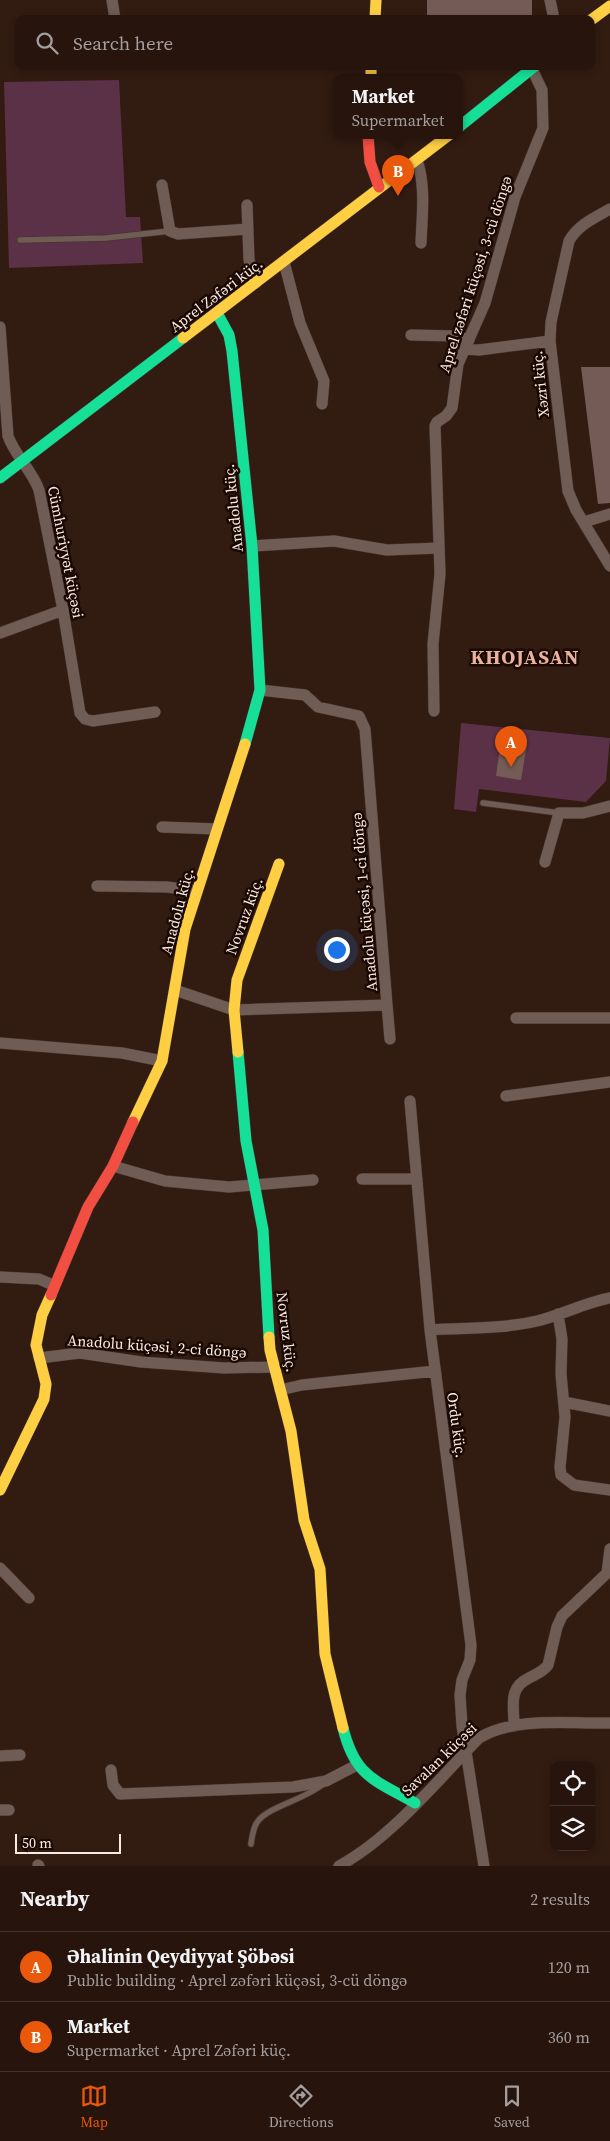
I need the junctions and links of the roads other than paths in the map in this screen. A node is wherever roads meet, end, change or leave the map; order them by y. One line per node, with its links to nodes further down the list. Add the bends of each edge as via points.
1 (112, 0): 5 (street)
2 (376, 0): 6 (street)
3 (550, 0): 7 (street)
4 (610, 6): 8 (street)
5 (114, 15)
6 (375, 15)
7 (553, 15)
8 (595, 17)
9 (530, 70): 11 (street)
10 (534, 70): 29 (street, Aprel zəfəri küçəsi, 3-cü döngə, via 542,90 543,128 520,183 485,303)
11 (463, 124)
12 (368, 139): 16 (street, via 370,162)
13 (444, 139): 14 (street, Aprel Zəfəri küç.)
14 (418, 160): 16 (street, Aprel Zəfəri küç.); 22 (street, via 423,189)
15 (162, 185): 20 (street)
16 (379, 187): 23 (street, Aprel Zəfəri küç.)
17 (247, 205): 19 (street)
18 (610, 209): 28 (street, Xəzri küç., via 586,222 569,241 551,322)
19 (248, 229): 20 (street, via 178,234); 24 (street, via 249,260)
20 (170, 231): 21 (lane, via 106,238)
21 (20, 240)
22 (421, 243)
23 (284, 262): 24 (street, Aprel Zəfəri küç.); 30 (street, via 300,324 324,381)
24 (256, 283): 25 (street, Aprel Zəfəri küç.)
25 (217, 313): 31 (street, Aprel Zəfəri küç.); 35 (street, Anadolu küç., via 229,335 232,352)
26 (0, 327): 31 (street, Cümhuriyyət küçəsi, via 8,436)
27 (411, 335): 29 (street, via 455,336)
28 (550, 341): 29 (street, via 479,350); 34 (street, Xəzri küç., via 568,491)
29 (467, 345): 36 (street, Aprel zəfəri küçəsi, 3-cü döngə, via 458,364 452,408 435,426)
30 (322, 404)
31 (22, 461): 32 (street, Aprel Zəfəri küç.); 38 (street, Cümhuriyyət küçəsi, via 39,490)
32 (0, 478)
33 (610, 514): 34 (street)
34 (584, 522): 37 (street, Xəzri küç.)
35 (252, 546): 36 (street, via 334,541 387,550); 40 (street, Anadolu küç.)
36 (439, 548): 41 (street, Aprel zəfəri küçəsi, 3-cü döngə, via 439,590 433,644)
37 (610, 566)
38 (63, 610): 39 (street); 42 (street, Cümhuriyyət küçəsi, via 80,713 85,719 93,721)
39 (0, 633)
40 (260, 690): 47 (street, Anadolu küç., via 251,727); 53 (street, Anadolu küçəsi, 1-ci döngə, via 305,695 318,707 359,716 365,729)
41 (434, 711)
42 (155, 712)
43 (483, 803): 45 (lane)
44 (610, 806): 45 (street, via 583,813)
45 (559, 813): 48 (street)
46 (162, 827): 47 (street)
47 (216, 829): 51 (street, Anadolu küç.)
48 (545, 862)
49 (279, 864): 54 (street, Novruz küç., via 237,980)
50 (97, 886): 51 (street)
51 (197, 891): 52 (street, Anadolu küç., via 180,950)
52 (174, 990): 54 (street, Anadolu küçəsi, 1-ci döngə); 59 (street, Anadolu küç.)
53 (387, 1005): 54 (street, Anadolu küçəsi, 1-ci döngə); 57 (street)
54 (234, 1010): 67 (street, Novruz küç., via 246,1141)
55 (516, 1018): 56 (street)
56 (610, 1018)
57 (390, 1039)
58 (0, 1043): 59 (street, via 122,1053)
59 (162, 1061): 63 (street, Anadolu küç.)
60 (610, 1082): 61 (street)
61 (506, 1096)
62 (410, 1101): 65 (street, Ordu küç.)
63 (112, 1166): 67 (street, via 165,1181 229,1187); 69 (street, Anadolu küç., via 88,1207)
64 (362, 1179): 65 (street)
65 (417, 1179): 72 (street, Ordu küç.)
66 (313, 1180): 67 (street)
67 (256, 1185): 74 (street, Novruz küç., via 263,1230 267,1324)
68 (0, 1276): 69 (street, via 39,1279)
69 (54, 1285): 73 (street, Anadolu küç., via 38,1328 36,1345)
70 (610, 1298): 71 (street)
71 (558, 1314): 72 (street, via 514,1325); 77 (street)
72 (430, 1330): 75 (street, Ordu küç.)
73 (39, 1358): 74 (street, Anadolu küçəsi, 2-ci döngə, via 80,1353 215,1368); 79 (street, Anadolu küç., via 46,1384 44,1399)
74 (274, 1367): 76 (street, Novruz küç.)
75 (435, 1371): 76 (street); 87 (street, Ordu küç., via 471,1645 460,1695)
76 (280, 1390): 90 (street, Novruz küç., via 291,1431 304,1520 320,1569 325,1654 347,1743)
77 (564, 1402): 78 (street); 81 (street, via 561,1475 574,1485)
78 (610, 1411)
79 (4, 1474): 80 (street, Anadolu küç.)
80 (0, 1490)
81 (610, 1490)
82 (610, 1549): 86 (street, via 607,1573 567,1610 557,1627 548,1665 516,1686)
83 (0, 1568): 84 (street)
84 (29, 1598)
85 (610, 1723): 86 (street, Savalan küçəsi)
86 (514, 1726): 87 (street, Savalan küçəsi, via 492,1730)
87 (466, 1750): 93 (street, Savalan küçəsi); 96 (street, Ordu küç.)
88 (20, 1755): 89 (street)
89 (0, 1756)
90 (357, 1765): 92 (street); 93 (street, Novruz küç., via 366,1774)
91 (112, 1770): 92 (street, via 113,1785 120,1794 293,1787)
92 (326, 1781): 94 (lane, via 307,1795 261,1818)
93 (415, 1803): 95 (street, Savalan küçəsi, via 372,1844)
94 (251, 1844)
95 (339, 1866)
96 (484, 1866)

